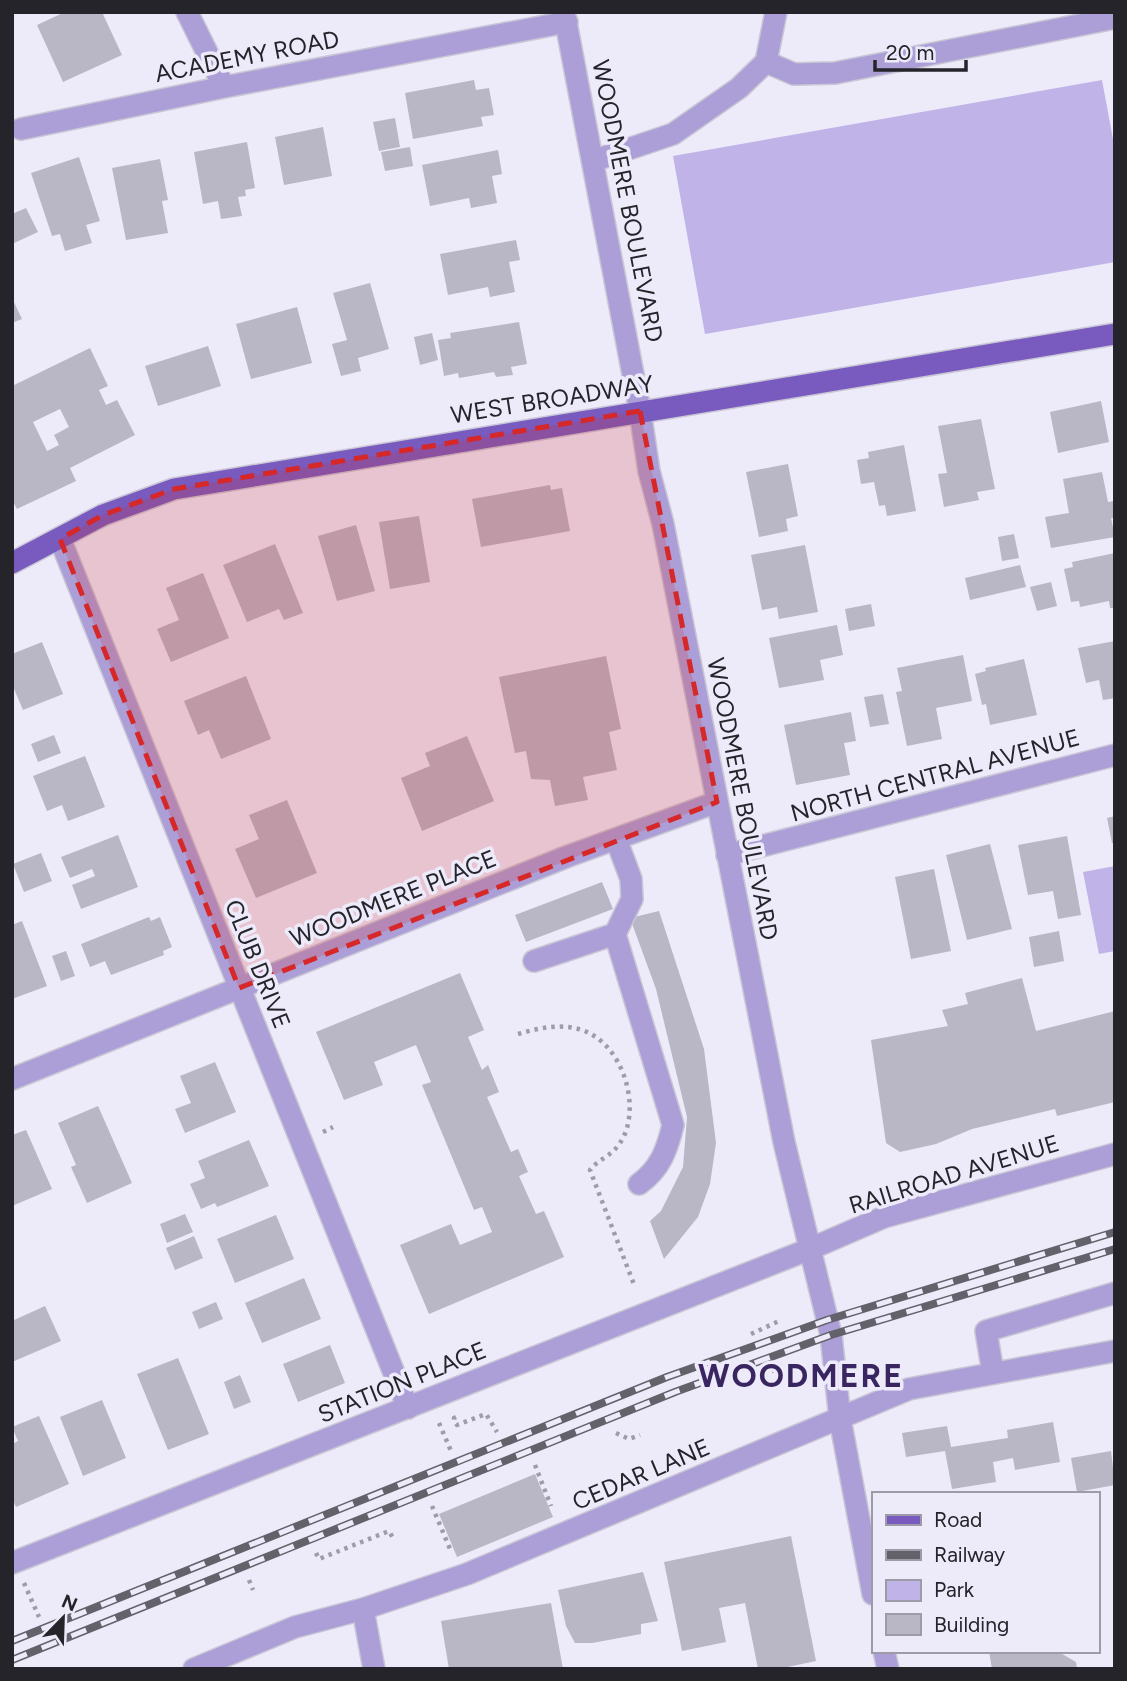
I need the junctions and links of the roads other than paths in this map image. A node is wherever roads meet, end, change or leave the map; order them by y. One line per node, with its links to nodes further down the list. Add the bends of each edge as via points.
1 (187, 12): 6 (street)
2 (776, 12): 5 (street)
3 (566, 17): 6 (street, ACADEMY ROAD); 8 (street, WOODMERE BOULEVARD)
4 (1115, 18): 5 (street, via 835,73 794,74)
5 (766, 62): 8 (street, via 673,134)
6 (224, 87): 7 (street, ACADEMY ROAD)
7 (21, 129)
8 (593, 161): 10 (street, WOODMERE BOULEVARD)
9 (1115, 334): 10 (main road, WEST BROADWAY)
10 (640, 411): 11 (main road, WEST BROADWAY, via 174,489 103,515); 14 (street, WOODMERE BOULEVARD)
11 (60, 539): 12 (main road, WEST BROADWAY); 19 (street, CLUB DRIVE)
12 (13, 561)
13 (1115, 755): 16 (street, NORTH CENTRAL AVENUE)
14 (717, 802): 15 (street, WOODMERE PLACE); 16 (street, WOODMERE BOULEVARD)
15 (616, 839): 17 (street, via 631,879 632,899); 19 (street, WOODMERE PLACE)
16 (727, 855): 23 (street, WOODMERE BOULEVARD)
17 (615, 934): 18 (street); 22 (street, via 673,1125 666,1151 652,1174)
18 (534, 961)
19 (239, 988): 20 (street, WOODMERE PLACE); 27 (street, CLUB DRIVE)
20 (12, 1079)
21 (1115, 1154): 23 (street, RAILROAD AVENUE, via 884,1217)
22 (639, 1184)
23 (810, 1249): 27 (street, STATION PLACE); 28 (street, WOODMERE BOULEVARD, via 831,1335)
24 (1115, 1293): 26 (street, via 986,1331)
25 (1115, 1351): 26 (street, CEDAR LANE)
26 (993, 1373): 28 (street, CEDAR LANE, via 909,1389)
27 (408, 1408): 29 (street, STATION PLACE)
28 (840, 1419): 30 (street, WOODMERE BOULEVARD); 31 (street, CEDAR LANE, via 467,1574)
29 (12, 1563)
30 (872, 1589)
31 (363, 1609): 32 (street, CEDAR LANE, via 295,1627); 33 (street)
32 (194, 1669)
33 (374, 1669)

